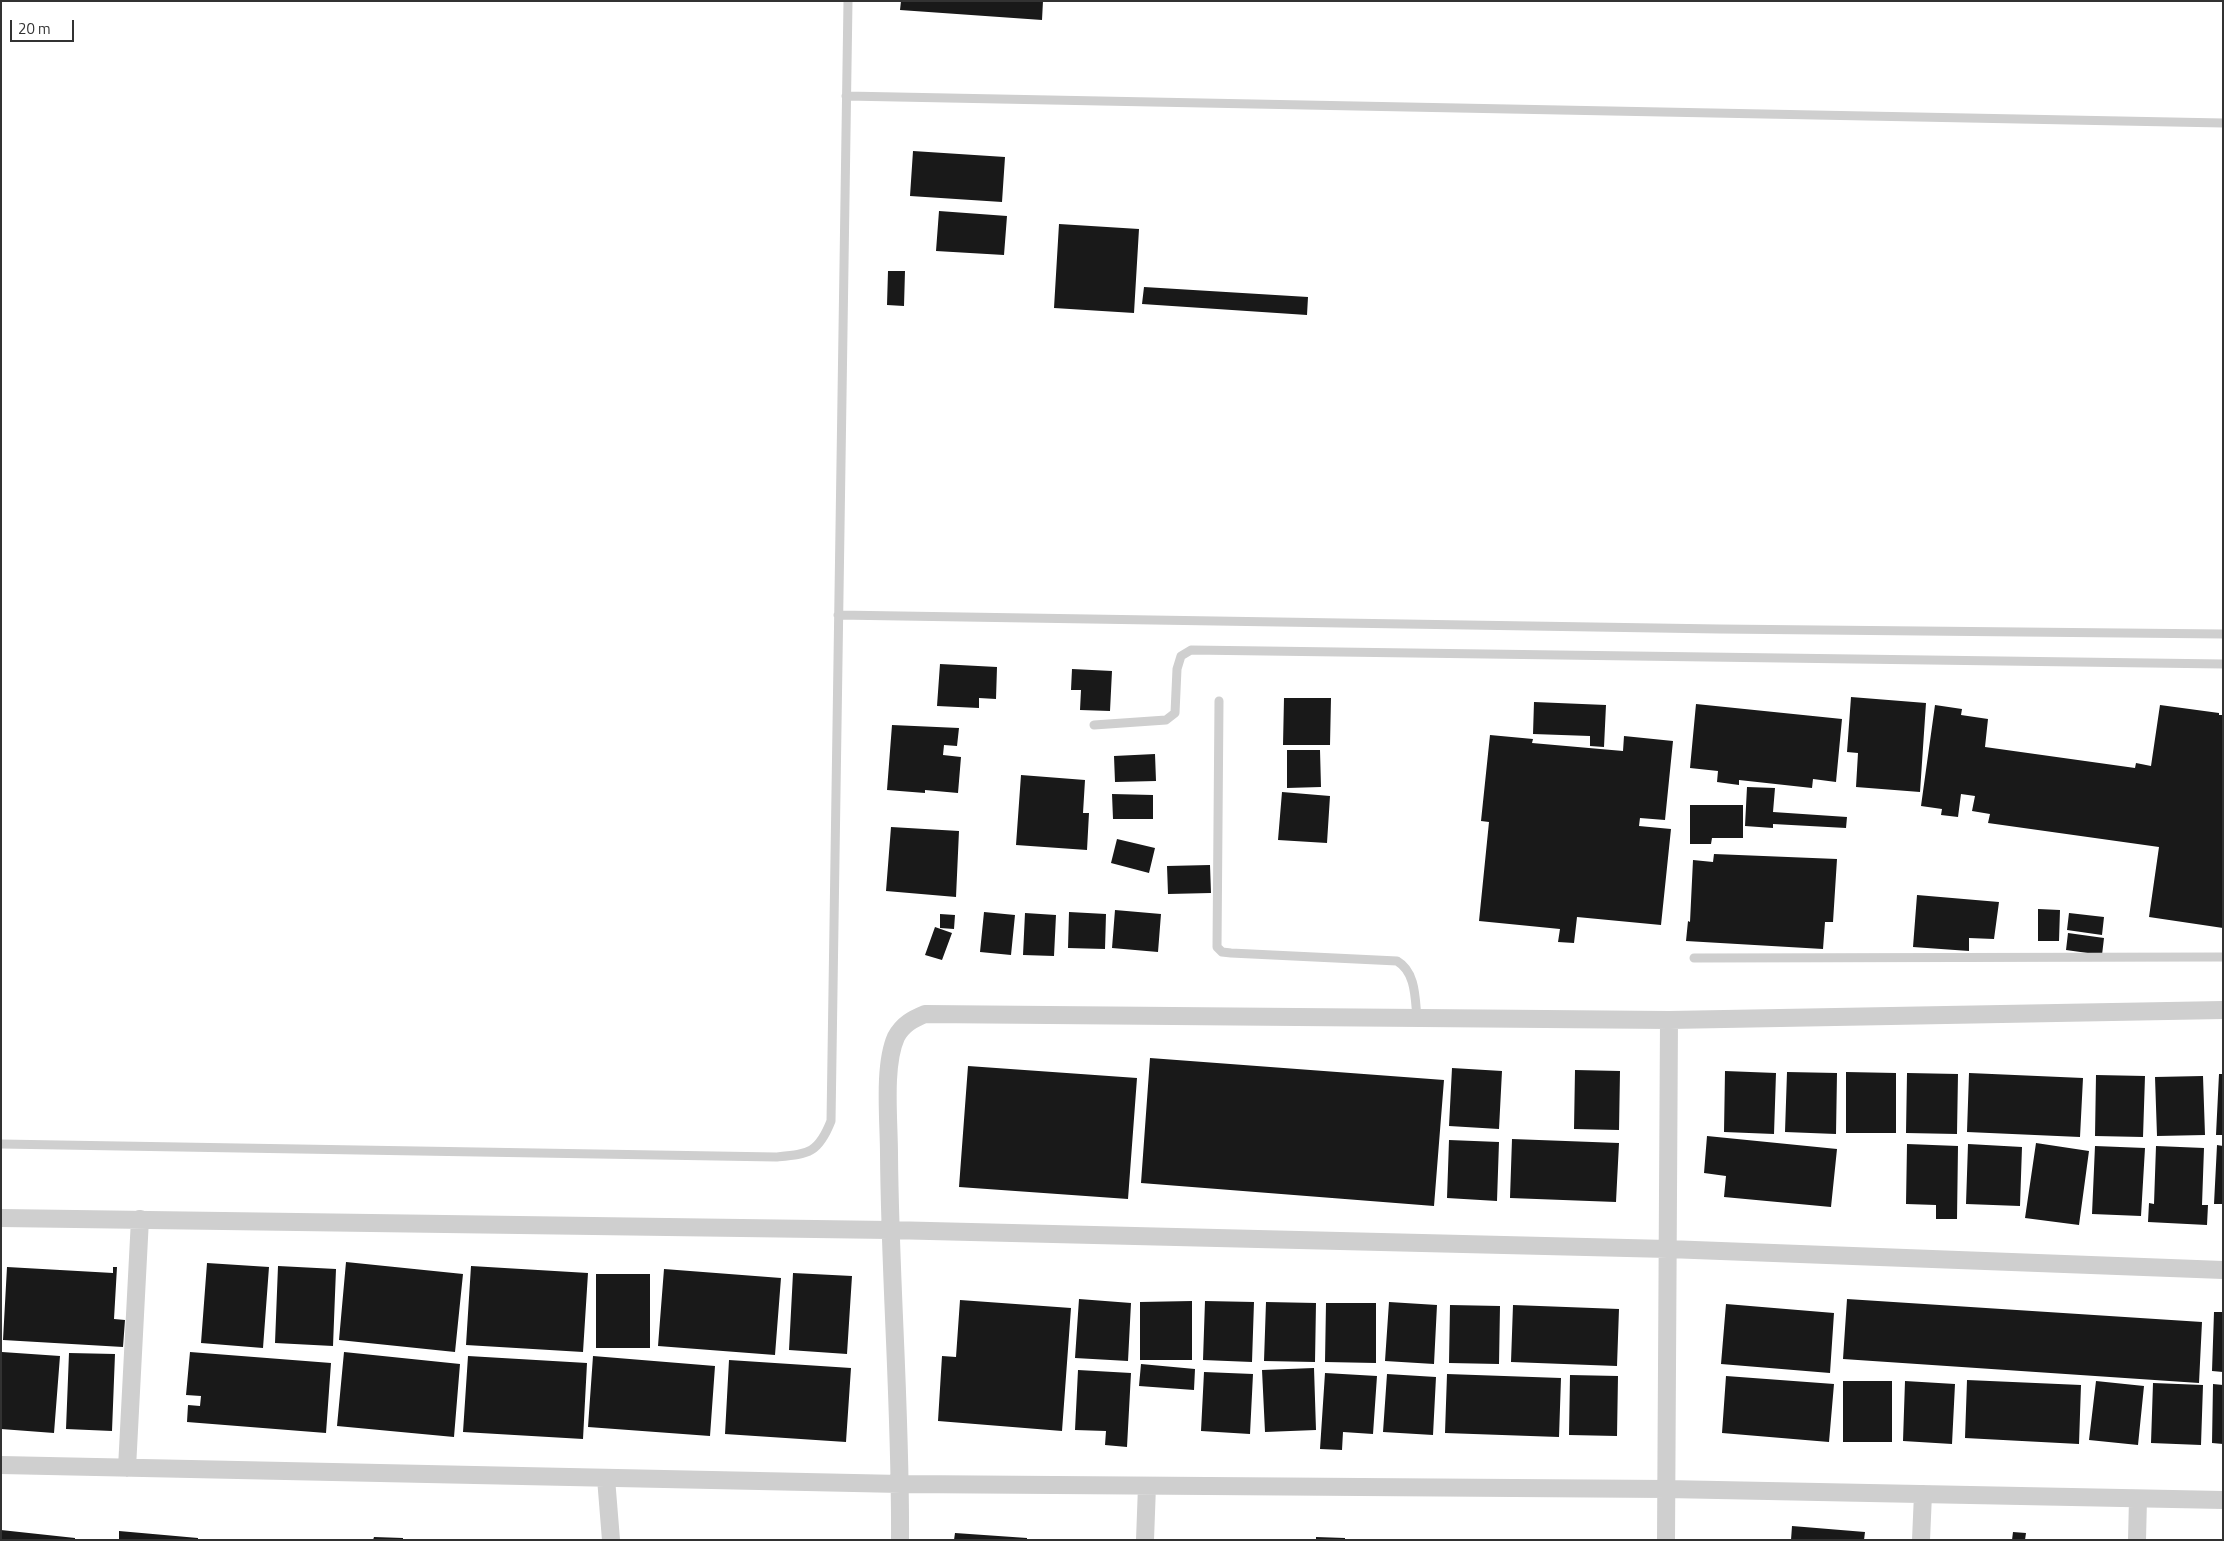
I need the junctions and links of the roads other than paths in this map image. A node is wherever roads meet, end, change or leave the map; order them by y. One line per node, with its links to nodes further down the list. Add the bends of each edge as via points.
1 (848, 1): 2 (lane)
2 (846, 96): 3 (lane); 4 (lane)
3 (2223, 123)
4 (838, 615): 5 (lane); 14 (lane, via 831,1122 815,1149 800,1155 776,1157)
5 (2223, 634)
6 (2223, 664): 8 (lane, via 1191,650 1181,656 1176,669 1175,713 1166,720)
7 (1219, 701): 12 (lane, via 1217,946 1222,952 1231,953 1397,961 1404,965 1414,984)
8 (1094, 725)
9 (2223, 957): 10 (lane)
10 (1694, 958)
11 (2223, 1010): 13 (street)
12 (1417, 1018): 13 (street); 17 (street, via 925,1014 908,1022 896,1037 888,1071)
13 (1669, 1020): 18 (street)
14 (1, 1144)
15 (1, 1218): 16 (street)
16 (140, 1219): 17 (street); 21 (street)
17 (889, 1230): 18 (street); 23 (street)
18 (1668, 1250): 19 (street); 25 (street)
19 (2223, 1270)
20 (1, 1465): 21 (street)
21 (127, 1468): 22 (street)
22 (606, 1478): 23 (street); 29 (street)
23 (901, 1484): 24 (street); 30 (street)
24 (1147, 1486): 25 (street); 31 (street)
25 (1667, 1489): 26 (street); 32 (street)
26 (1923, 1494): 27 (street); 33 (street)
27 (2138, 1498): 28 (street); 34 (street)
28 (2223, 1500)
29 (611, 1540)
30 (900, 1540)
31 (1145, 1540)
32 (1666, 1540)
33 (1921, 1540)
34 (2137, 1540)

